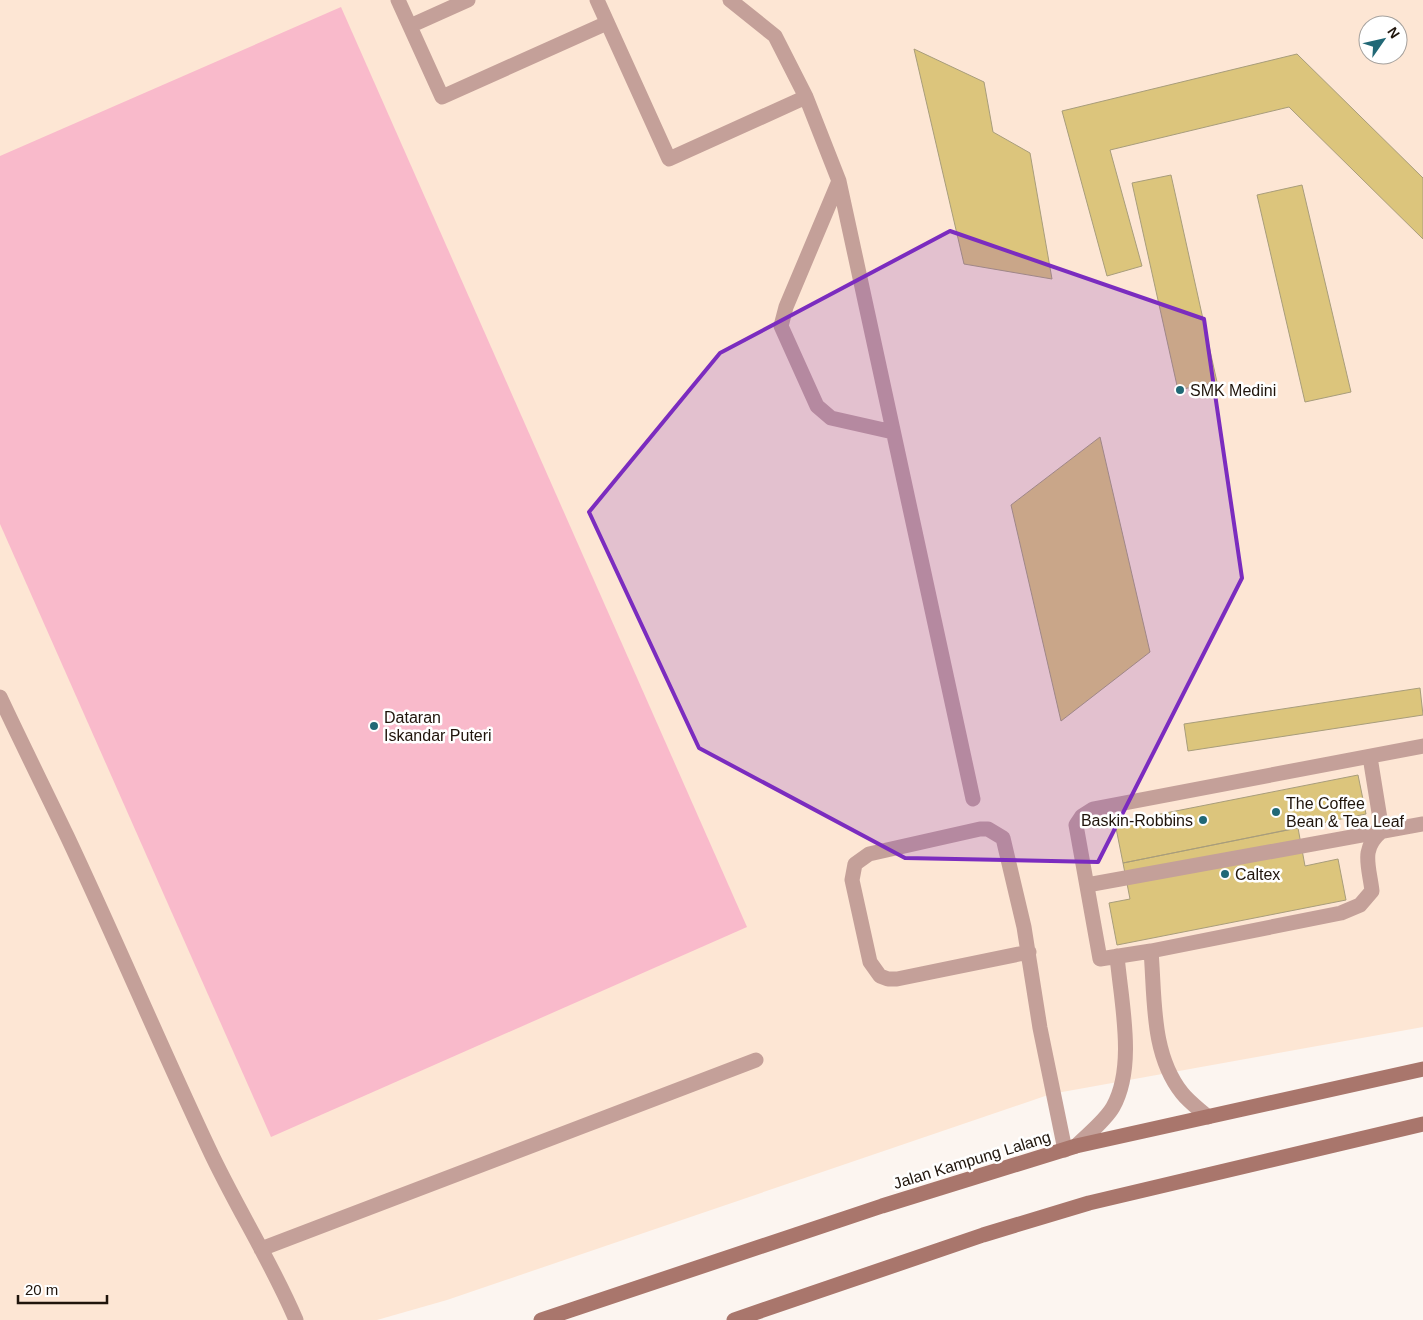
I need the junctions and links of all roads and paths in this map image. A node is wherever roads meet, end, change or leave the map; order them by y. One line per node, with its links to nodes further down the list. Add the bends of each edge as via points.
1 (398, 0): 6 (lane)
2 (468, 0): 6 (lane)
3 (597, 0): 5 (lane)
4 (730, 0): 7 (lane, via 775,36)
5 (607, 23): 6 (lane, via 442,97); 7 (lane, via 669,159)
6 (410, 26)
7 (806, 97): 8 (lane)
8 (839, 181): 9 (lane); 9 (lane, via 781,326 817,406 831,418)
9 (893, 432): 13 (lane)
10 (0, 697): 25 (lane, via 68,837 208,1148)
11 (1423, 746): 12 (lane)
12 (1370, 757): 15 (lane); 16 (lane, via 1093,809 1076,825)
13 (974, 799)
14 (1423, 824): 15 (lane)
15 (1382, 831): 16 (lane); 17 (lane, via 1372,840 1367,852 1372,890 1360,905 1341,913)
16 (1087, 885): 19 (lane, via 1100,959)
17 (1151, 951): 19 (lane); 22 (lane, via 1159,1049 1168,1072 1183,1094)
18 (1029, 952): 18 (lane, via 897,978 880,976 870,962 852,880 855,864 869,854 980,829 996,832 1006,846); 24 (lane, via 1040,1028)
19 (1117, 956): 24 (lane, via 1125,1077 1112,1108)
20 (756, 1060): 25 (lane)
21 (1423, 1069): 22 (main road, Jalan Kampung Lalang)
22 (1208, 1117): 24 (main road, Jalan Kampung Lalang)
23 (1423, 1124): 28 (main road, via 1089,1203 983,1235)
24 (1071, 1148): 27 (main road, Jalan Kampung Lalang, via 882,1206)
25 (260, 1249): 26 (lane)
26 (296, 1320)
27 (541, 1320)
28 (734, 1320)

